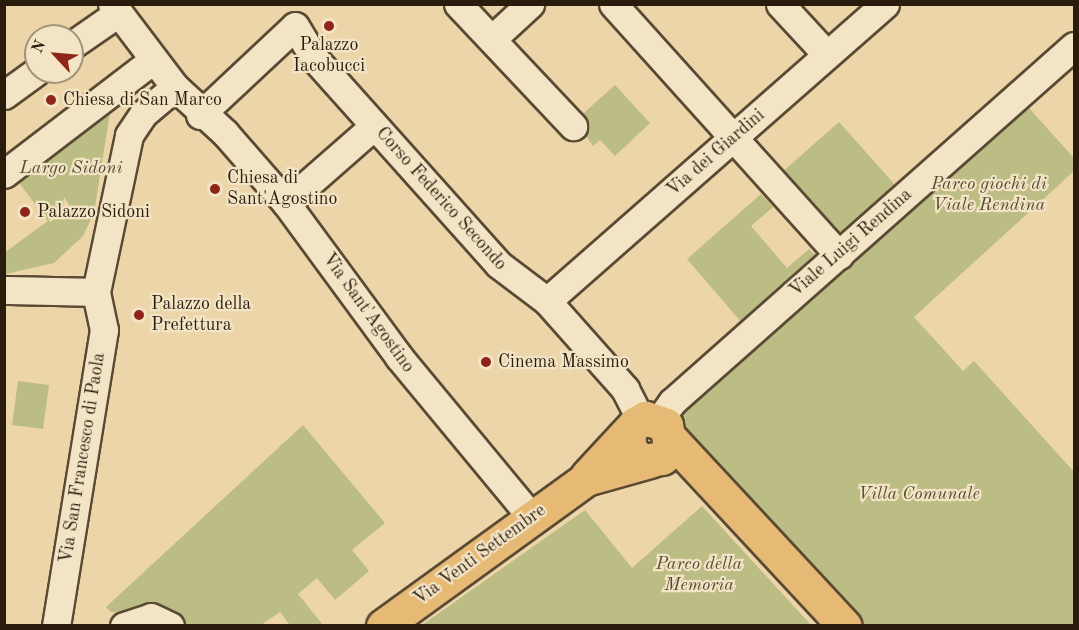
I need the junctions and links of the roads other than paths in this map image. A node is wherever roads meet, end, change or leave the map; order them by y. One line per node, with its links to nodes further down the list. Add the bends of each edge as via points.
1 (458, 4): 8 (street)
2 (530, 4): 8 (street)
3 (613, 4): 18 (street)
4 (780, 4): 10 (street)
5 (885, 4): 10 (street, Via dei Giardini)
6 (115, 9): 7 (street); 11 (street, Via Sant'Agostino)
7 (84, 36)
8 (492, 39): 17 (street)
9 (1074, 46): 21 (street, Viale Luigi Rendina)
10 (827, 55): 18 (street, Via dei Giardini)
11 (152, 60): 13 (street, Via Sant'Agostino); 19 (street)
12 (24, 81): 14 (street)
13 (175, 87): 15 (street, Via Sant'Agostino); 23 (street, via 143,114 129,135)
14 (4, 95)
15 (200, 115): 16 (street, Corso Federico Secondo, via 296,26 309,53); 20 (street, Via Sant'Agostino, via 225,133)
16 (374, 126): 20 (street); 24 (street, Corso Federico Secondo, via 503,269)
17 (573, 126)
18 (732, 138): 21 (street); 24 (street, Via dei Giardini)
19 (4, 174)
20 (286, 203): 26 (street, Via Sant'Agostino, via 399,357)
21 (838, 255): 25 (street, Viale Luigi Rendina, via 672,402)
22 (4, 290): 23 (street)
23 (96, 292): 27 (street, Via San Francesco di Paola, via 104,330)
24 (547, 301): 25 (street, Corso Federico Secondo, via 629,393)
25 (651, 439): 26 (main road, Via Venti Settembre, via 577,484); 31 (main road, via 697,469)
26 (532, 518): 30 (main road, Via Venti Settembre)
27 (56, 626)
28 (124, 626): 29 (street, via 151,617)
29 (170, 626)
30 (383, 626)
31 (845, 626)

